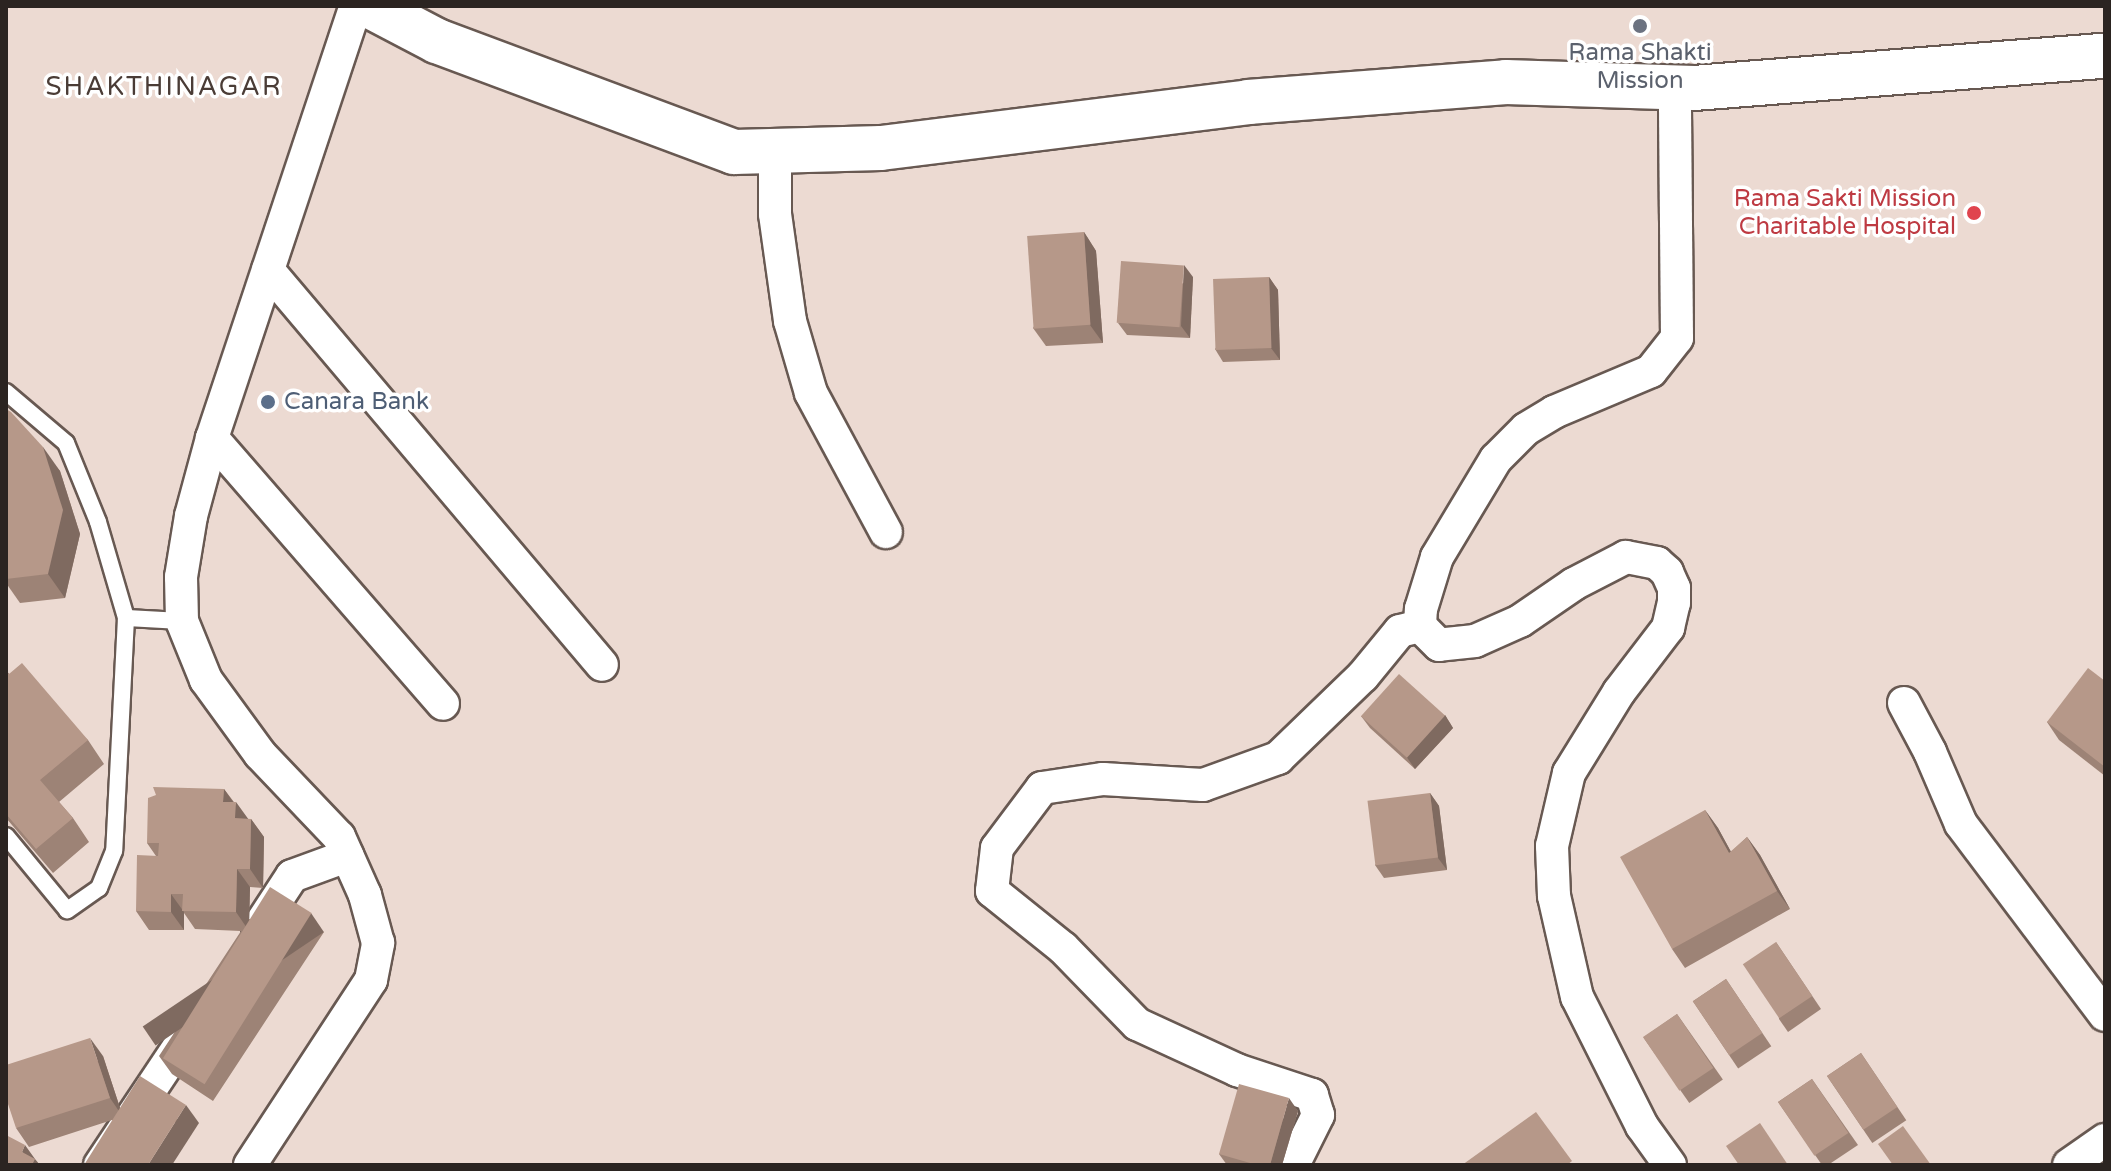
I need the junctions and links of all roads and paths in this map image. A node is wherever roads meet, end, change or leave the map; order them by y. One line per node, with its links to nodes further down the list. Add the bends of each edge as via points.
1 (356, 6): 6 (street)
2 (370, 6): 5 (street, via 437,41 734,152)
3 (2105, 56): 4 (street)
4 (1675, 87): 5 (street, via 1506,82 1248,102 881,148); 12 (street, via 1677,338 1651,371 1554,412 1526,429 1496,459 1437,557)
5 (775, 151): 9 (street, via 775,214 790,321 811,393)
6 (268, 270): 8 (street); 13 (street)
7 (6, 392): 10 (lane, via 66,443 98,522)
8 (212, 438): 11 (street, via 191,516 181,577); 15 (street)
9 (886, 532)
10 (126, 618): 11 (lane); 16 (lane, via 114,851 99,888 67,910)
11 (182, 621): 17 (street, via 206,680 260,754 339,837)
12 (1420, 626): 24 (street, via 1400,631 1363,676 1278,758 1203,785 1103,779 1042,788 997,848 992,891 1063,948 1137,1024 1237,1070 1312,1095 1318,1115); 25 (street, via 1439,645 1475,641 1520,621 1626,557 1657,563 1667,572 1674,588 1668,628 1619,692 1569,773 1552,846 1554,896 1577,997 1642,1126)
13 (602, 665)
14 (1904, 703): 20 (street, via 1961,824)
15 (443, 704)
16 (6, 836)
17 (347, 856): 18 (street, via 292,876); 23 (street, via 378,943 371,980)
18 (240, 955)
19 (205, 1007): 22 (street)
20 (2105, 1015)
21 (2105, 1140): 26 (street)
22 (100, 1165)
23 (250, 1165)
24 (1293, 1165)
25 (1670, 1165)
26 (2069, 1165)

